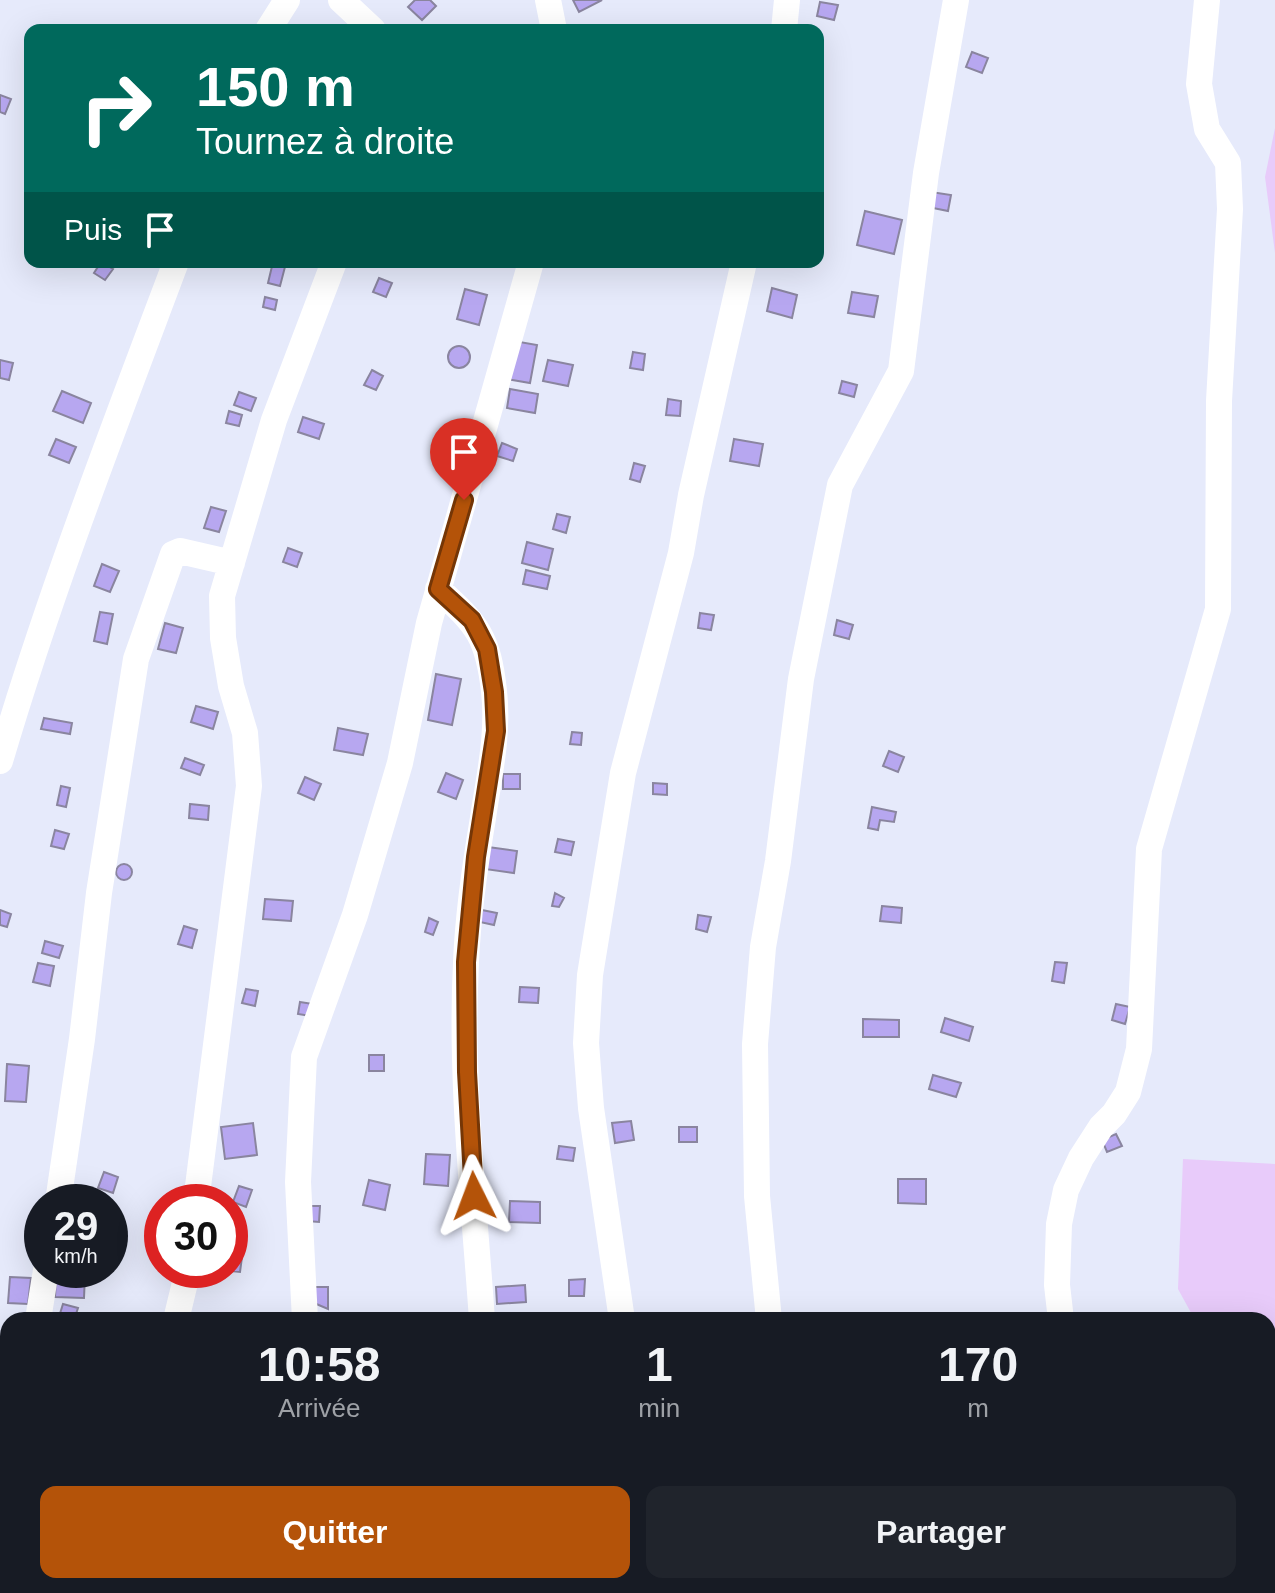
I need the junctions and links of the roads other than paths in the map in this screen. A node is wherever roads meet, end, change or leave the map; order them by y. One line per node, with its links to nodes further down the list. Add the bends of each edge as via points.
1 (287, 0): 7 (street)
2 (341, 0): 8 (street)
3 (548, 0): 9 (street)
4 (787, 0): 10 (street)
5 (956, 0): 27 (street, via 926,173 901,371 840,485 801,679 763,947 755,1044 757,1196)
6 (1207, 0): 28 (street, via 1199,84 1207,129 1228,163 1230,209 1219,401 1218,609 1149,849 1139,1049 1128,1092 1081,1158 1066,1190 1059,1224)
7 (272, 24)
8 (367, 24)
9 (553, 24)
10 (785, 24)
11 (174, 268): 17 (street, via 78,524)
12 (332, 268): 15 (street, via 274,420)
13 (529, 268): 16 (street)
14 (743, 268): 26 (street, via 681,553 623,773 590,975 586,1043 591,1108)
15 (232, 563): 18 (street, via 180,551 173,554 136,659); 19 (street, via 222,596 223,638 245,733 249,786)
16 (438, 589): 24 (street, via 400,763 355,915 304,1057 298,1182); 25 (street, via 472,620 487,649 495,705 466,962)
17 (0, 761)
18 (61, 1184)
19 (198, 1184)
20 (43, 1288): 22 (street)
21 (184, 1288): 23 (street)
22 (39, 1312)
23 (178, 1312)
24 (305, 1312)
25 (482, 1312)
26 (621, 1312)
27 (768, 1312)
28 (1060, 1312)

